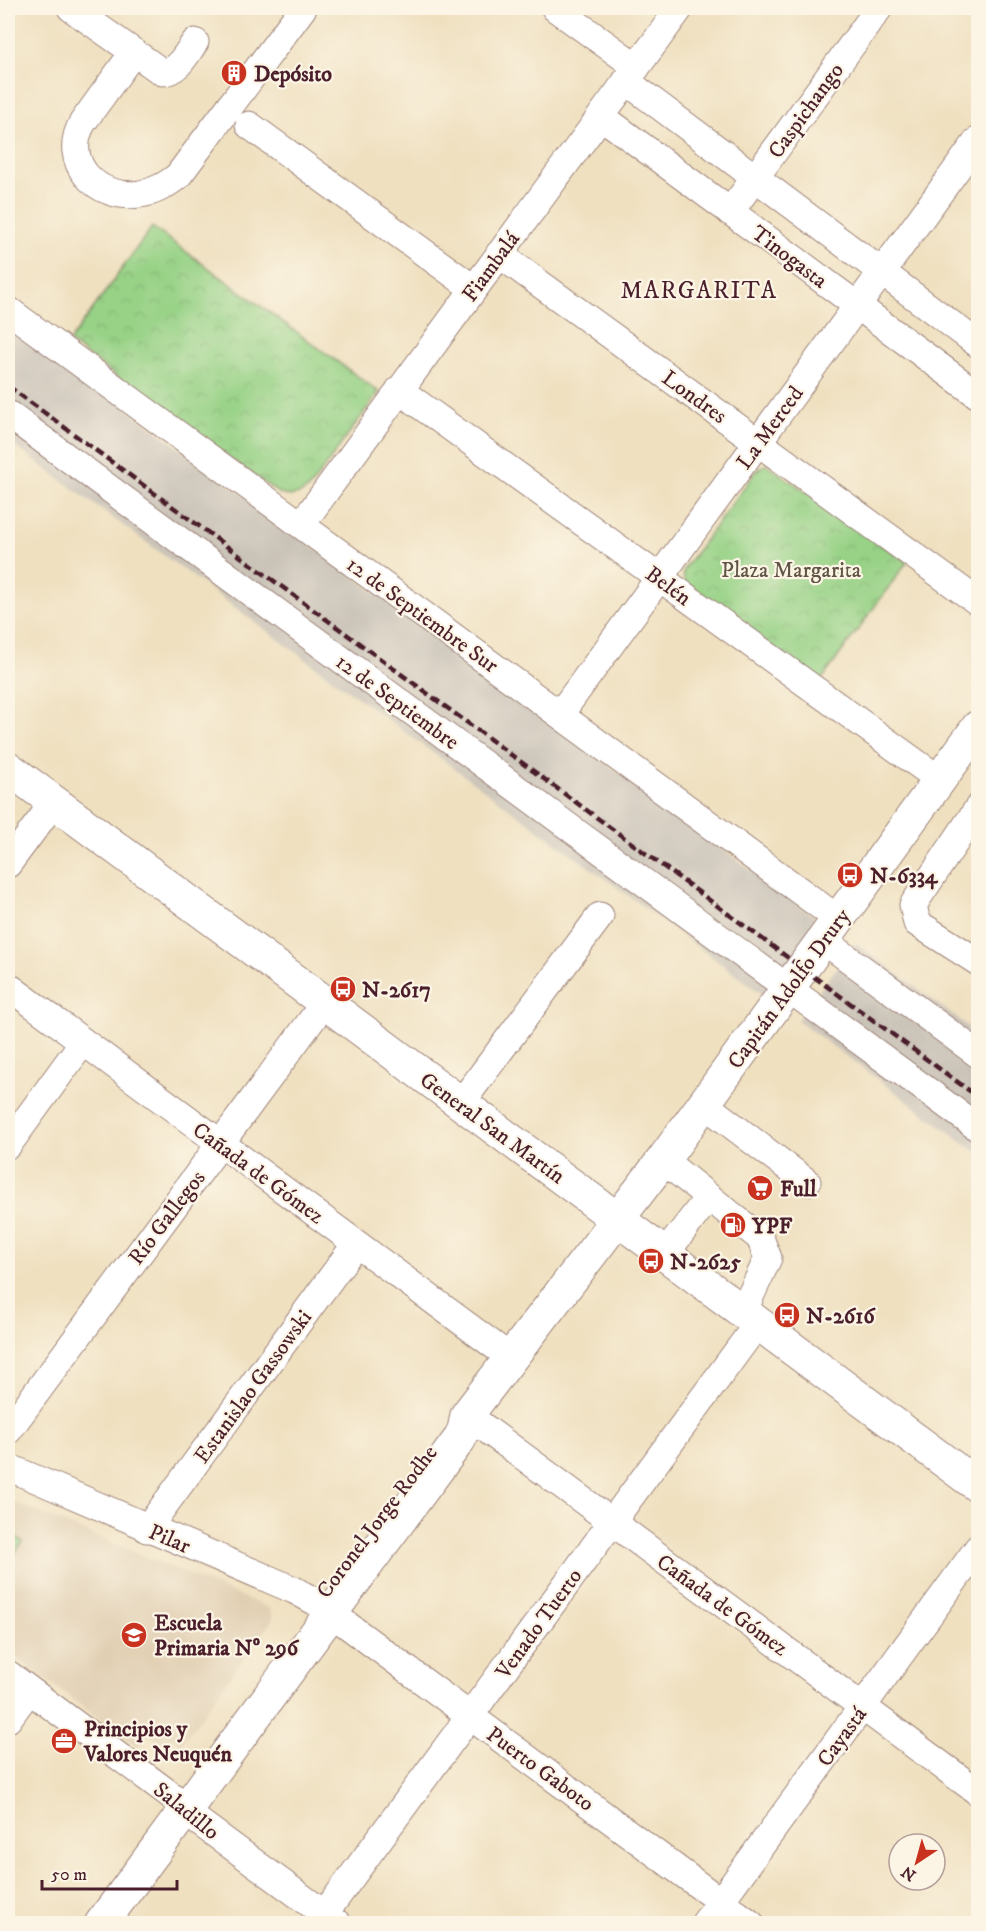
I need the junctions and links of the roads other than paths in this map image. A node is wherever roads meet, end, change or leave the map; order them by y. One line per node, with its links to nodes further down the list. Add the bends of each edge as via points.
1 (71, 8): 7 (street)
2 (303, 8): 7 (street, via 178,176 153,191 125,195 111,192 88,177 74,145 76,132)
3 (555, 8): 8 (street, Tinogasta)
4 (680, 8): 8 (street, Fiambalá)
5 (879, 8): 12 (street, Caspichango)
6 (195, 42): 7 (street, via 168,72 155,69)
7 (133, 53)
8 (631, 74): 9 (street, Fiambalá); 12 (street, Tinogasta)
9 (601, 116): 13 (street, Tinogasta); 14 (street, Fiambalá)
10 (249, 125): 16 (street)
11 (978, 140): 15 (street, La Merced)
12 (755, 177): 13 (street, Caspichango); 15 (street, Tinogasta)
13 (730, 212): 17 (street, Tinogasta)
14 (499, 254): 16 (street, Fiambalá); 23 (street, Londres)
15 (882, 272): 17 (street, La Merced); 19 (street, Tinogasta)
16 (474, 289): 20 (street, Fiambalá)
17 (857, 306): 21 (street, Tinogasta); 23 (street, La Merced)
18 (8, 310): 24 (street, 12 de Septiembre Sur)
19 (978, 344)
20 (399, 390): 24 (street, Fiambalá); 25 (street, Belén)
21 (978, 396)
22 (8, 414): 38 (street, 12 de Septiembre)
23 (758, 442): 25 (street, La Merced); 26 (street, Londres)
24 (301, 525): 27 (street, 12 de Septiembre Sur)
25 (659, 578): 27 (street, La Merced); 30 (street, Belén)
26 (978, 602)
27 (560, 714): 35 (street, 12 de Septiembre Sur)
28 (978, 728): 30 (main road, Capitán Adolfo Drury)
29 (8, 768): 31 (main road, General San Martín)
30 (940, 780): 35 (main road, Capitán Adolfo Drury)
31 (54, 802): 33 (street); 39 (main road, General San Martín)
32 (978, 808): 36 (street, via 913,904 917,923)
33 (8, 864)
34 (600, 916): 42 (street)
35 (830, 929): 38 (main road, Capitán Adolfo Drury); 41 (street)
36 (978, 962)
37 (8, 986): 40 (street, Cañada de Gómez)
38 (788, 987): 43 (main road, Capitán Adolfo Drury); 44 (street, 12 de Septiembre)
39 (325, 1002): 42 (main road, General San Martín); 45 (street, Río Gallegos)
40 (83, 1042): 45 (street, Cañada de Gómez); 46 (street)
41 (978, 1054)
42 (461, 1104): 50 (main road, General San Martín)
43 (704, 1104): 47 (main road, Capitán Adolfo Drury); 48 (street)
44 (978, 1128)
45 (220, 1144): 51 (street, Cañada de Gómez); 56 (street, Río Gallegos)
46 (8, 1145)
47 (663, 1160): 49 (street, Venado Tuerto); 50 (main road, Capitán Adolfo Drury)
48 (807, 1182)
49 (708, 1198): 52 (street); 53 (street, Venado Tuerto, via 760,1238 768,1258)
50 (617, 1219): 52 (main road, General San Martín); 54 (main road, Coronel Jorge Rodhe)
51 (356, 1244): 54 (street, Cañada de Gómez); 60 (street, Estanislao Gassowski)
52 (665, 1254): 53 (main road, General San Martín)
53 (751, 1317): 58 (main road, General San Martín); 59 (street, Venado Tuerto)
54 (511, 1358): 55 (main road, Coronel Jorge Rodhe)
55 (467, 1415): 59 (street, Cañada de Gómez); 62 (main road, Coronel Jorge Rodhe, via 459,1440)
56 (8, 1431)
57 (8, 1467): 60 (street, Pilar)
58 (978, 1486)
59 (612, 1522): 65 (street, Cañada de Gómez); 66 (street, Venado Tuerto)
60 (147, 1528): 62 (street, Pilar, via 302,1594)
61 (978, 1548): 65 (street, Cayastá)
62 (323, 1607): 66 (street, Puerto Gaboto); 69 (main road, Coronel Jorge Rodhe)
63 (8, 1674): 64 (street, Saladillo)
64 (29, 1690): 67 (street); 69 (street, Saladillo)
65 (863, 1707): 68 (street, Cañada de Gómez); 70 (street, Cayastá)
66 (470, 1715): 70 (street, Puerto Gaboto); 71 (street, Venado Tuerto)
67 (8, 1719)
68 (978, 1792)
69 (178, 1803): 71 (street, Saladillo); 72 (main road, Coronel Jorge Rodhe); 73 (main road, Coronel Jorge Rodhe)
70 (720, 1901): 74 (street, Cayastá); 75 (street, Puerto Gaboto)
71 (327, 1920)
72 (76, 1923)
73 (101, 1923)
74 (704, 1923)
75 (751, 1923)

